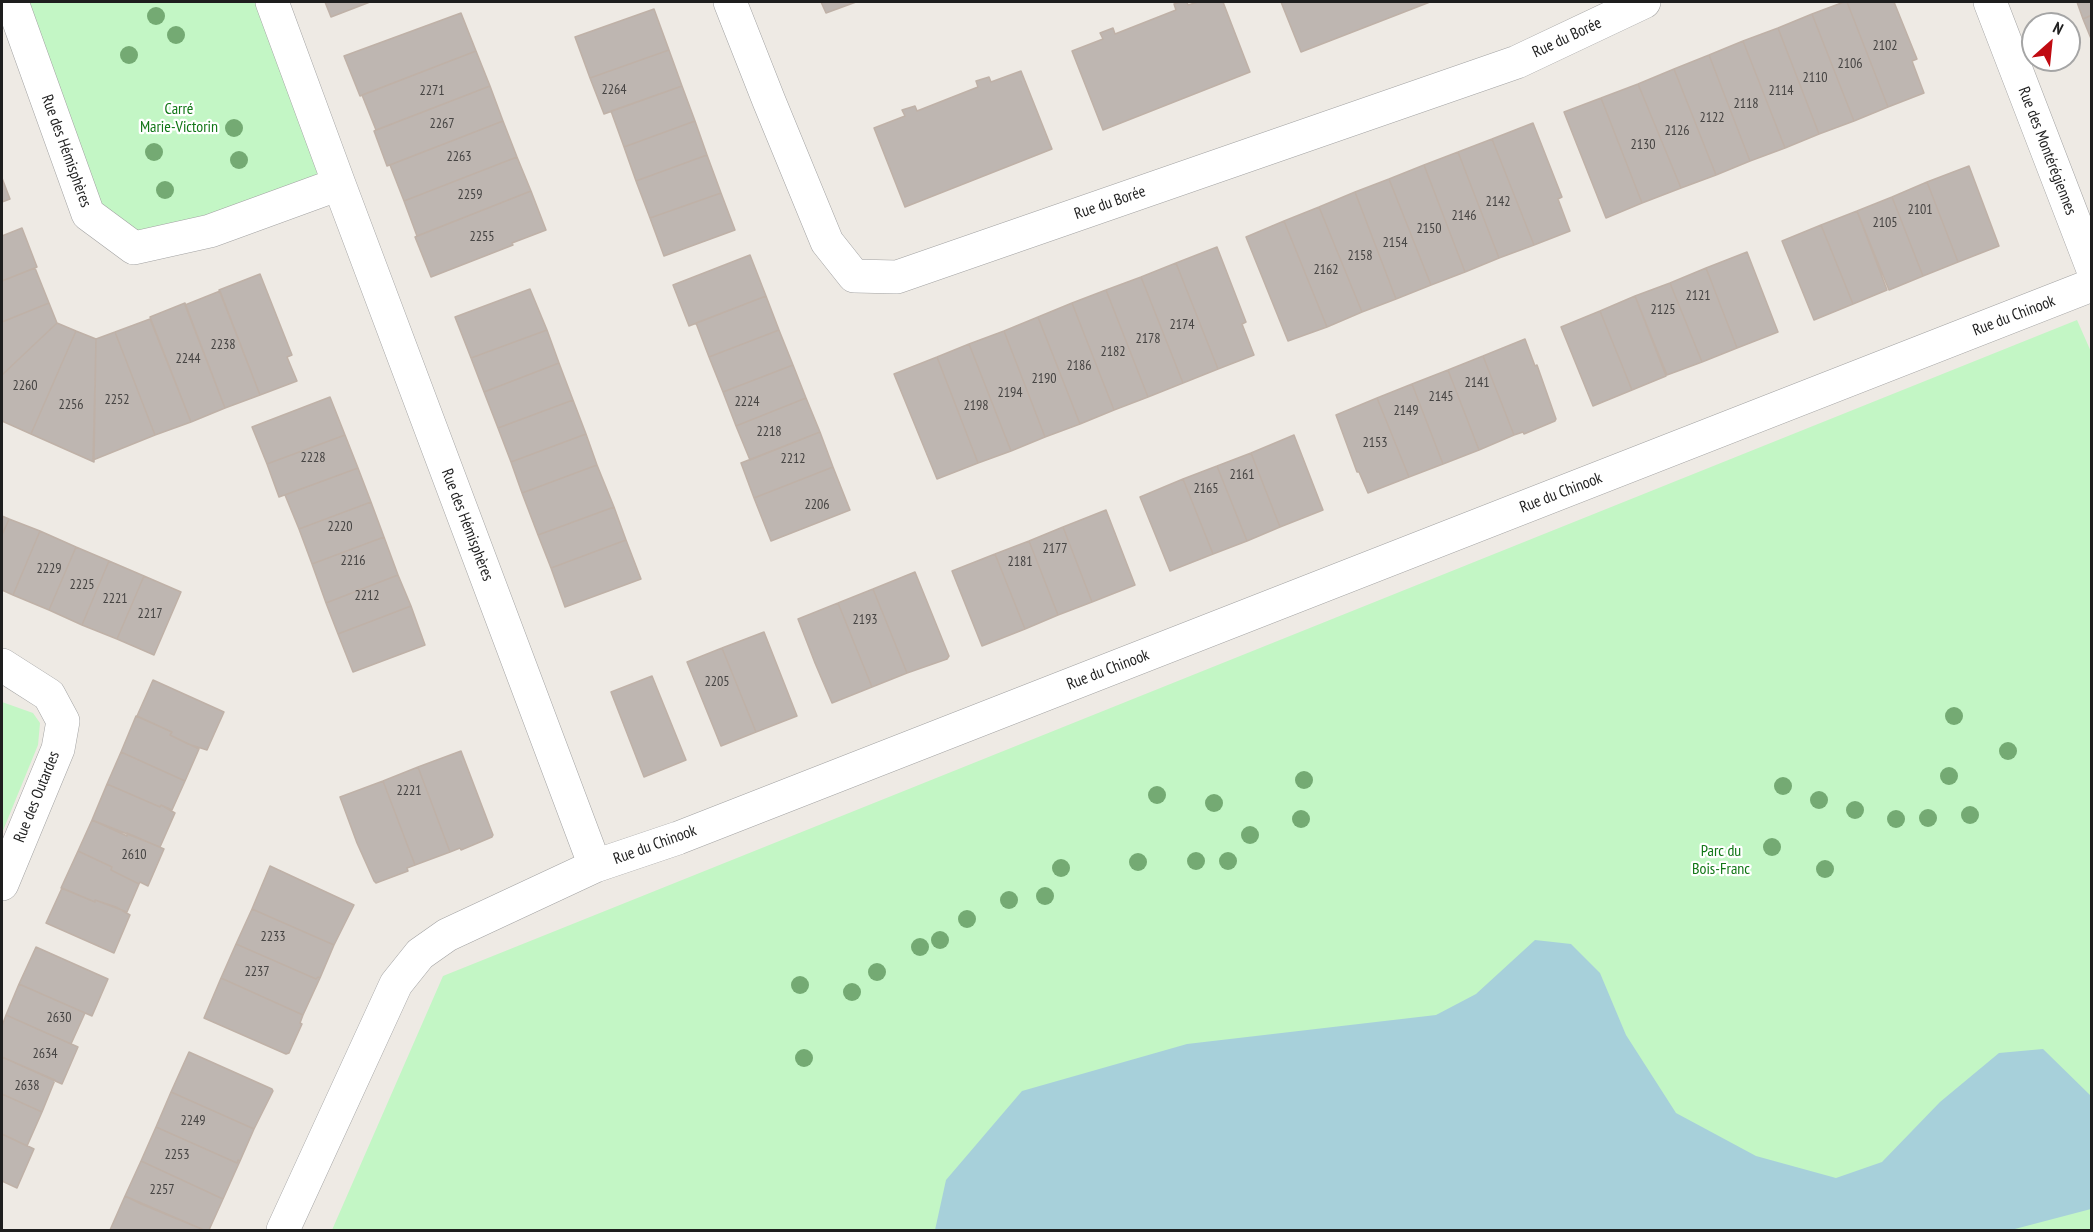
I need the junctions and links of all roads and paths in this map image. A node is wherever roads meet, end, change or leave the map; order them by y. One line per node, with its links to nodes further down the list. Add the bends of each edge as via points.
1 (12, 2): 6 (street, Rue des Hémisphères, via 88,214 134,248 210,231)
2 (272, 2): 6 (street, Rue des Hémisphères)
3 (730, 2): 4 (street, Rue du Borée, via 827,242 854,276 897,277 1517,62)
4 (1644, 2)
5 (1990, 2): 7 (street, Rue des Montérégiennes)
6 (339, 184): 10 (street, Rue des Hémisphères)
7 (2091, 267)
8 (2091, 285): 10 (street, Rue du Chinook, via 678,838)
9 (2, 665): 11 (street, Rue des Outardes, via 49,695 63,721 58,749)
10 (596, 866): 12 (street, Rue du Chinook, via 447,935 420,954 396,984)
11 (2, 884)
12 (283, 1230)

